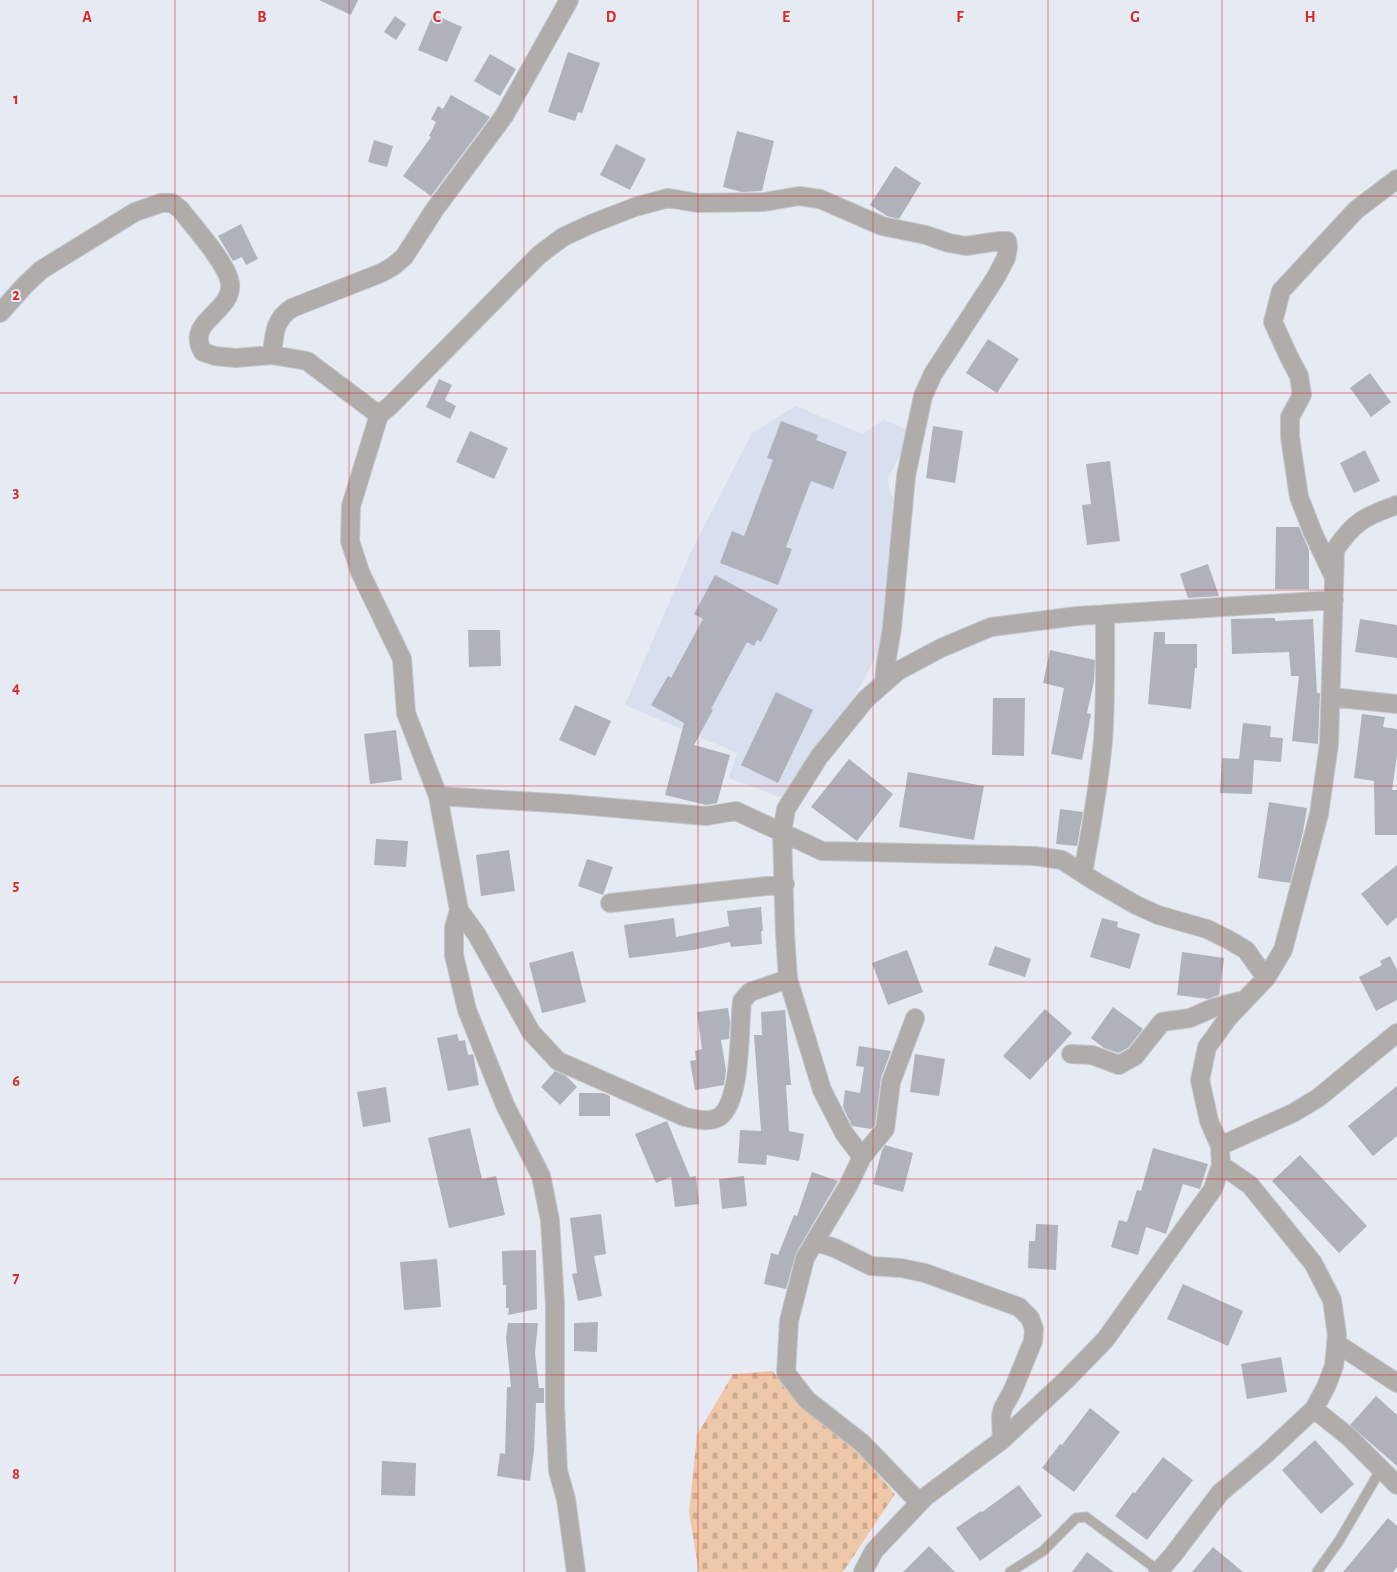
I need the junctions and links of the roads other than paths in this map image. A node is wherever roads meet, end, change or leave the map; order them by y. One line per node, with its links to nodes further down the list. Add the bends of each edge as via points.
1 (569, 0): 4 (street, via 504,116 404,257 392,267 283,314 277,325)
2 (1397, 179): 7 (street, via 1356,210 1281,291 1273,322 1300,376 1302,395 1290,417 1299,497)
3 (0, 314): 4 (street, via 25,285 48,266 135,212 161,203 172,203 222,264 230,284 227,300 198,335 203,352 236,358)
4 (272, 355): 5 (street, via 307,361)
5 (379, 415): 10 (street, via 539,255 563,237 635,207 668,198 708,203 764,202 799,196 820,199 882,226 949,243 966,246 1006,241 1006,258 996,277 923,396 906,476); 13 (street, via 351,506 350,541 360,572 402,659 406,713)
6 (1397, 504): 7 (street, via 1368,516 1346,534 1335,550)
7 (1335, 578): 8 (street)
8 (1334, 600): 9 (street); 11 (street)
9 (1105, 614): 10 (street, via 991,627 941,648 898,671); 15 (street, via 1103,740)
10 (884, 684): 14 (street, via 866,699 819,757 786,808)
11 (1331, 696): 12 (street); 19 (street, via 1329,744 1319,814 1283,950)
12 (1397, 704)
13 (438, 796): 14 (street, via 706,816 736,810); 18 (street)
14 (782, 832): 15 (street, via 822,850 1035,856 1062,860); 16 (street)
15 (1083, 873): 19 (street, via 1136,905 1158,915 1207,928 1246,950)
16 (784, 884): 17 (street); 20 (street)
17 (610, 903)
18 (459, 910): 20 (street, via 477,935 531,1032 558,1061 685,1117 703,1121 720,1117 731,1102 738,1070 742,1000 750,992); 37 (street, via 454,928 454,955 467,1010 505,1105 542,1176 550,1220 556,1305 558,1471 566,1500)
19 (1266, 978): 21 (street)
20 (788, 979): 26 (street, via 822,1090 844,1133)
21 (1246, 999): 24 (street, via 1190,1018 1162,1022 1135,1056 1119,1065 1092,1055); 25 (street, via 1207,1047 1200,1080 1209,1121)
22 (916, 1018): 26 (street, via 891,1082 885,1129)
23 (1397, 1033): 25 (street, via 1318,1098)
24 (1071, 1054)
25 (1220, 1146): 27 (street)
26 (862, 1157): 28 (street)
27 (1221, 1164): 29 (street, via 1250,1185 1313,1264 1332,1300); 32 (street, via 1213,1189 1105,1340)
28 (815, 1241): 32 (street, via 871,1266 925,1273 1020,1308 1030,1318 1034,1329 1033,1341 1003,1408); 35 (street, via 805,1258 788,1322 786,1373 807,1400 862,1443)
29 (1336, 1343): 30 (street); 31 (street, via 1334,1366)
30 (1397, 1383)
31 (1314, 1409): 33 (street); 36 (street, via 1220,1493)
32 (1002, 1440): 35 (street)
33 (1381, 1469): 34 (street); 40 (lane)
34 (1397, 1485)
35 (919, 1502): 38 (street, via 874,1551)
36 (1159, 1571): 39 (lane, via 1086,1517 1076,1518 1043,1550)
37 (576, 1572)
38 (863, 1572)
39 (1010, 1572)
40 (1317, 1572)

